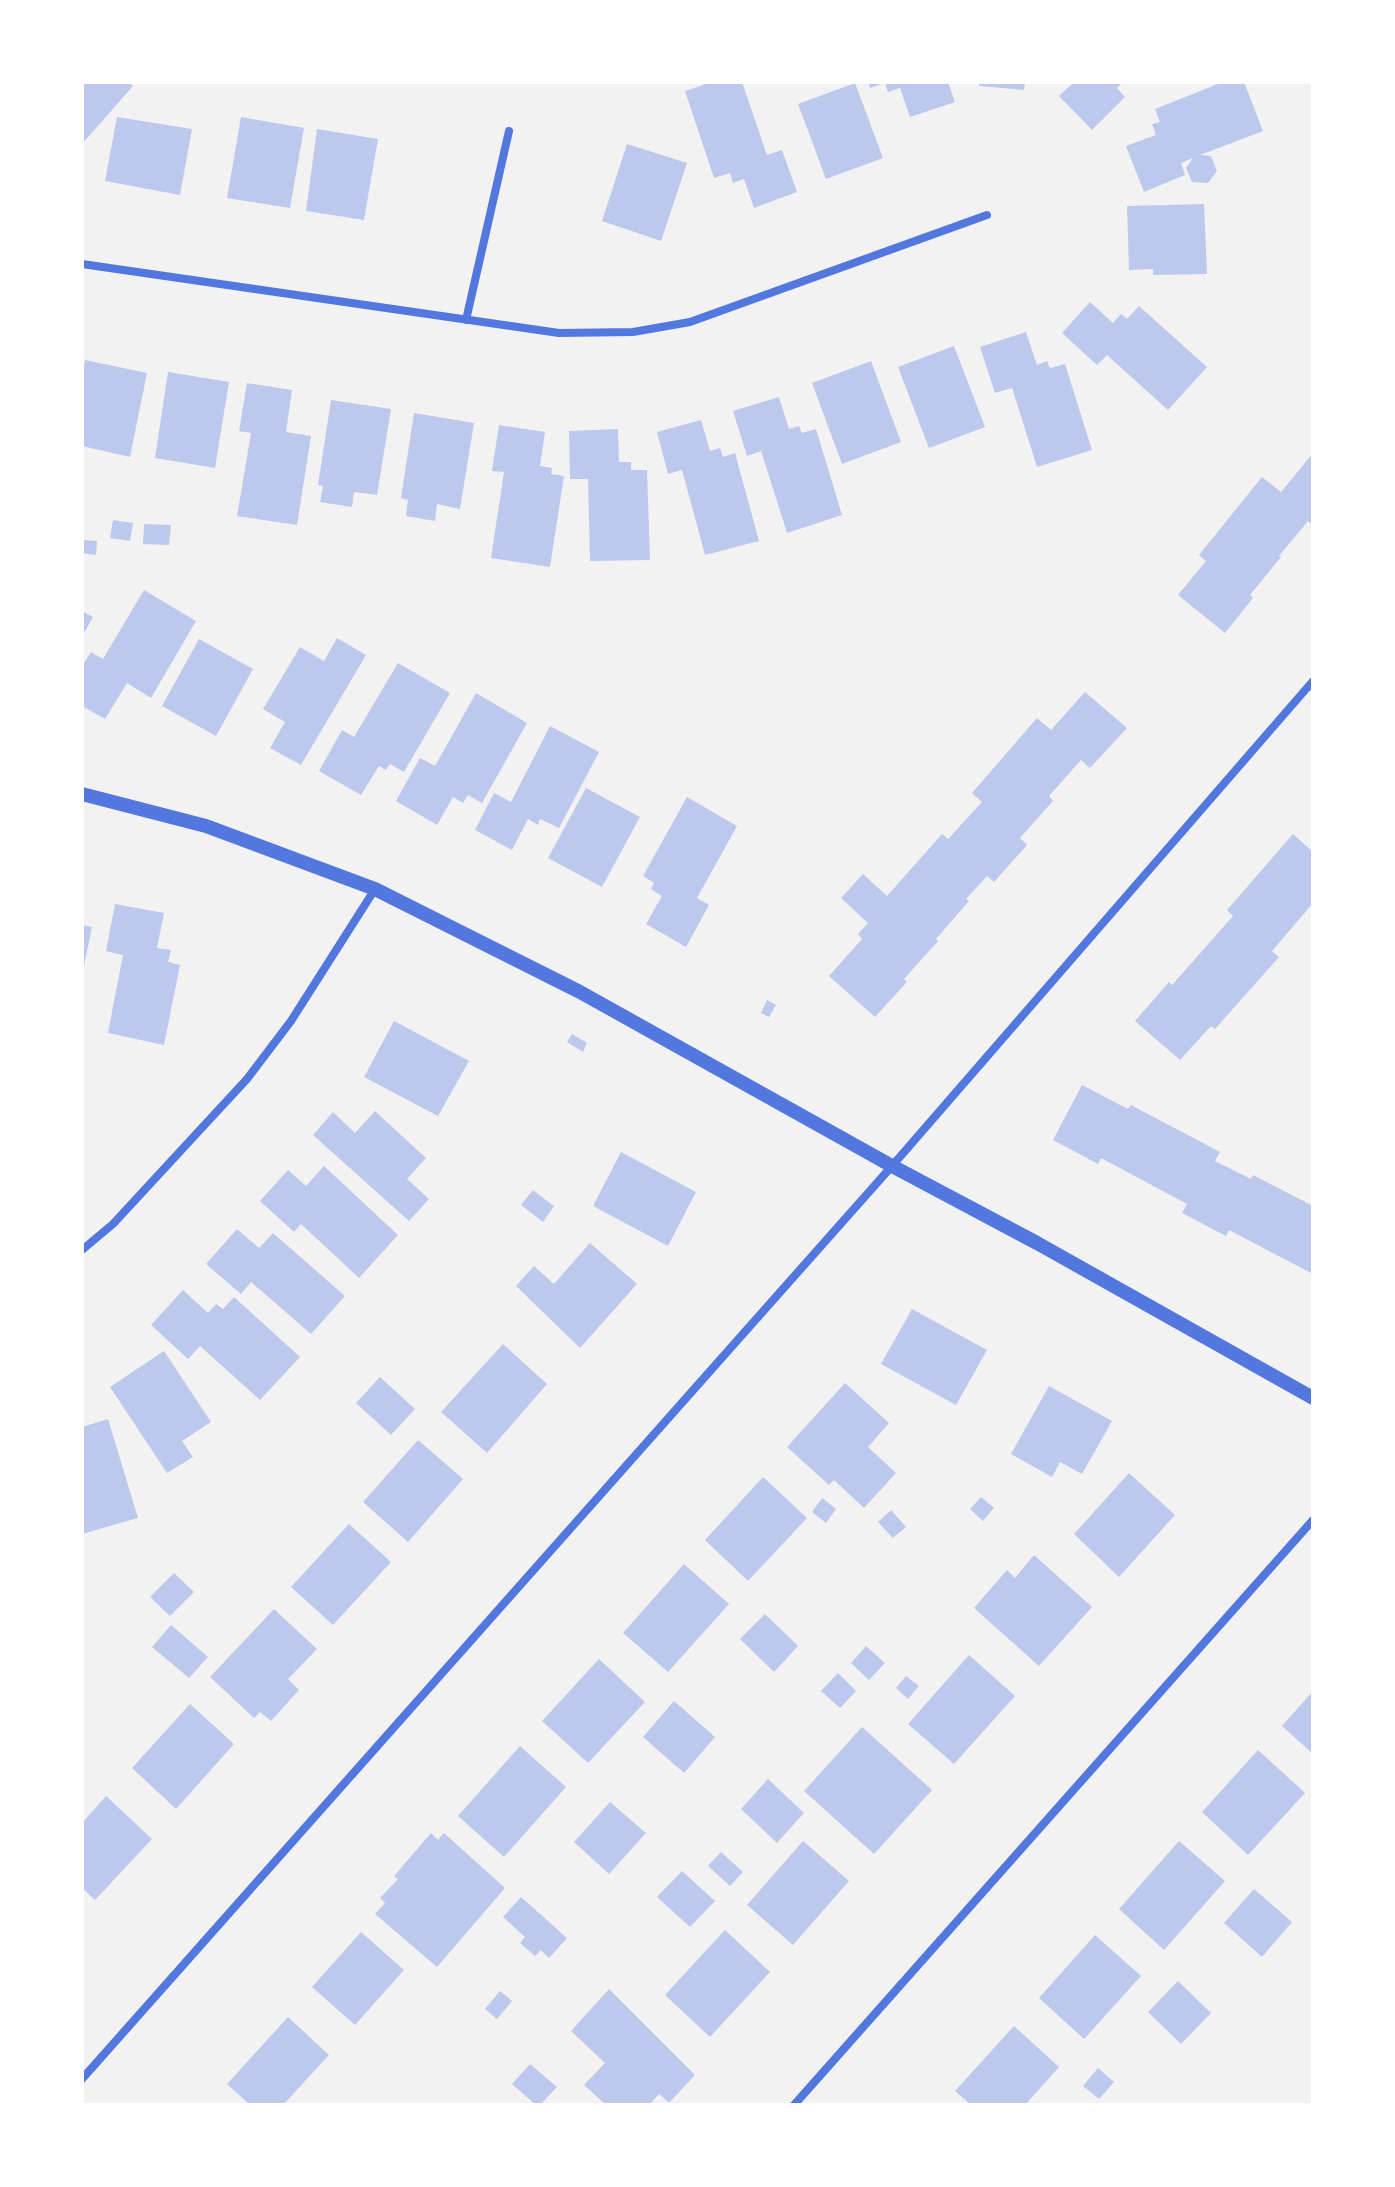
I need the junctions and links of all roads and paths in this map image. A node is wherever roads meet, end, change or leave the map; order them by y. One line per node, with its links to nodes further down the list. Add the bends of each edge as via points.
1 (509, 131): 4 (street)
2 (987, 215): 4 (street, via 690,322 633,332 559,333)
3 (82, 264): 4 (street)
4 (466, 320)
5 (1313, 681): 8 (street)
6 (82, 794): 7 (street, via 206,826)
7 (375, 889): 8 (street, via 580,992); 9 (street, via 291,1021 247,1079 113,1224)
8 (892, 1166): 10 (street); 12 (street)
9 (82, 1250)
10 (1313, 1398)
11 (1313, 1520): 13 (street)
12 (82, 2079)
13 (794, 2105)

